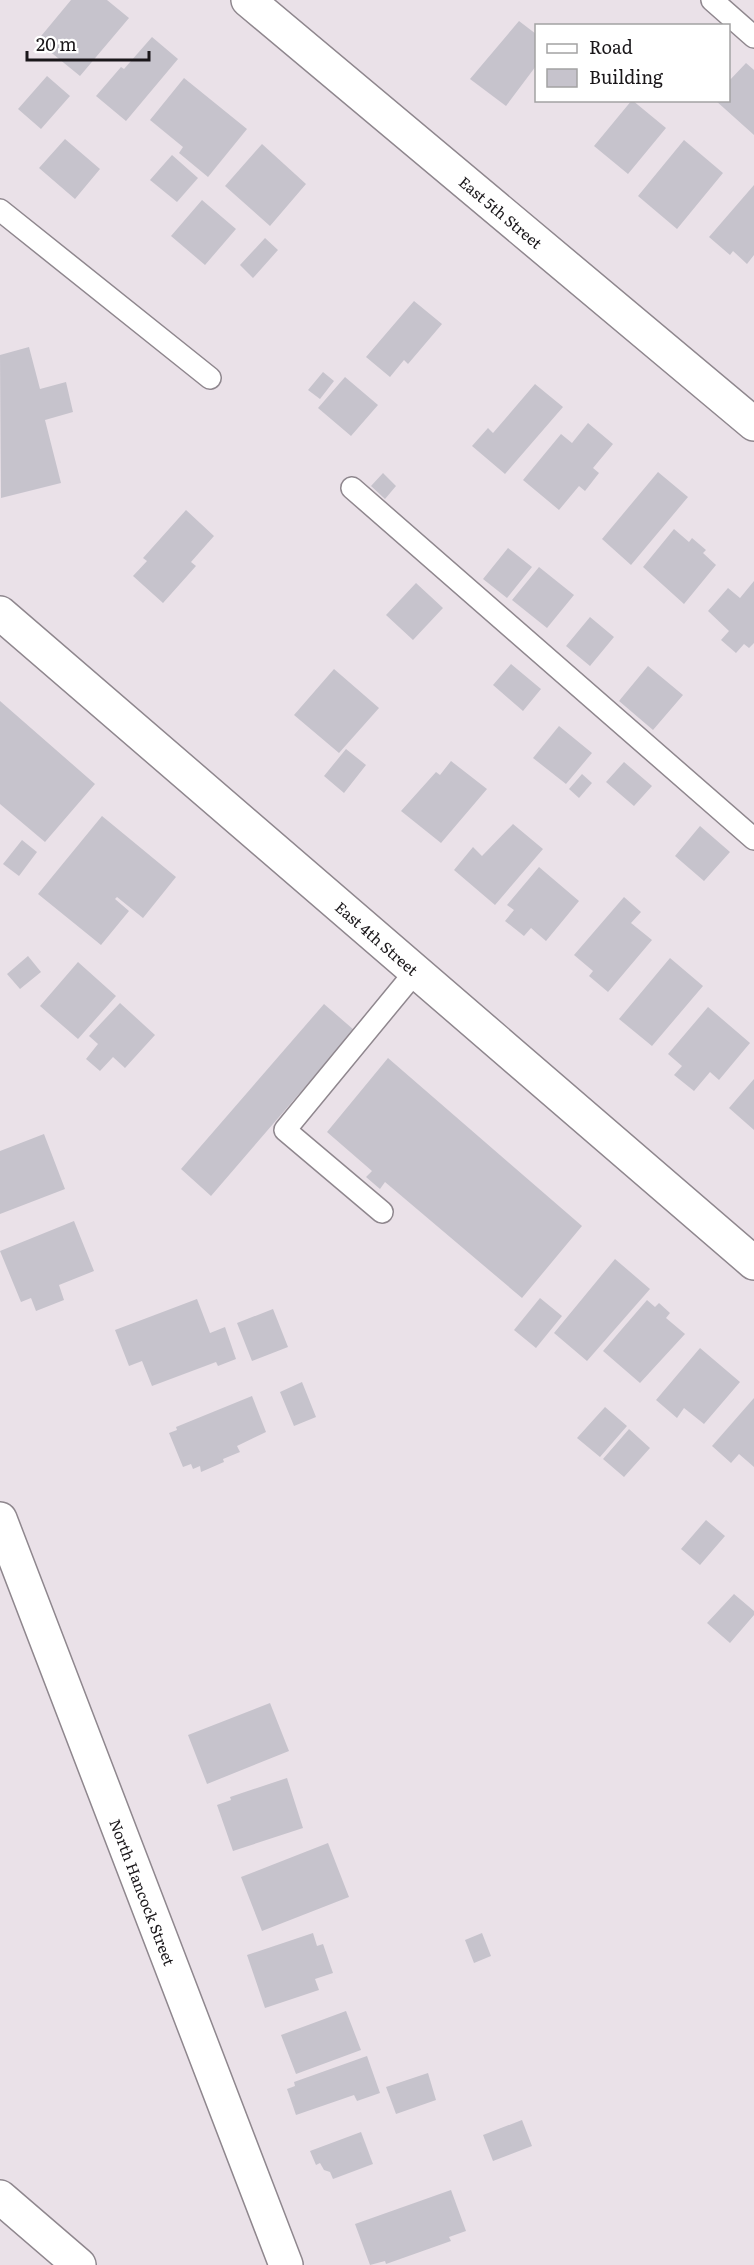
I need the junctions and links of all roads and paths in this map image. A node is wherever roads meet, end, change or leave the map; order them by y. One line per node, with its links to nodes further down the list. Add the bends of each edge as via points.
1 (248, 0): 6 (street, East 5th Street)
2 (712, 0): 3 (lane)
3 (754, 37)
4 (0, 210): 5 (lane)
5 (210, 378)
6 (754, 424)
7 (352, 488): 9 (lane)
8 (0, 613): 10 (street, East 4th Street)
9 (754, 839)
10 (416, 971): 11 (lane, via 285,1130); 12 (street, East 4th Street)
11 (382, 1212)
12 (754, 1263)
13 (0, 1520): 16 (street, North Hancock Street)
14 (0, 2197): 15 (street)
15 (79, 2265)
16 (286, 2265)

